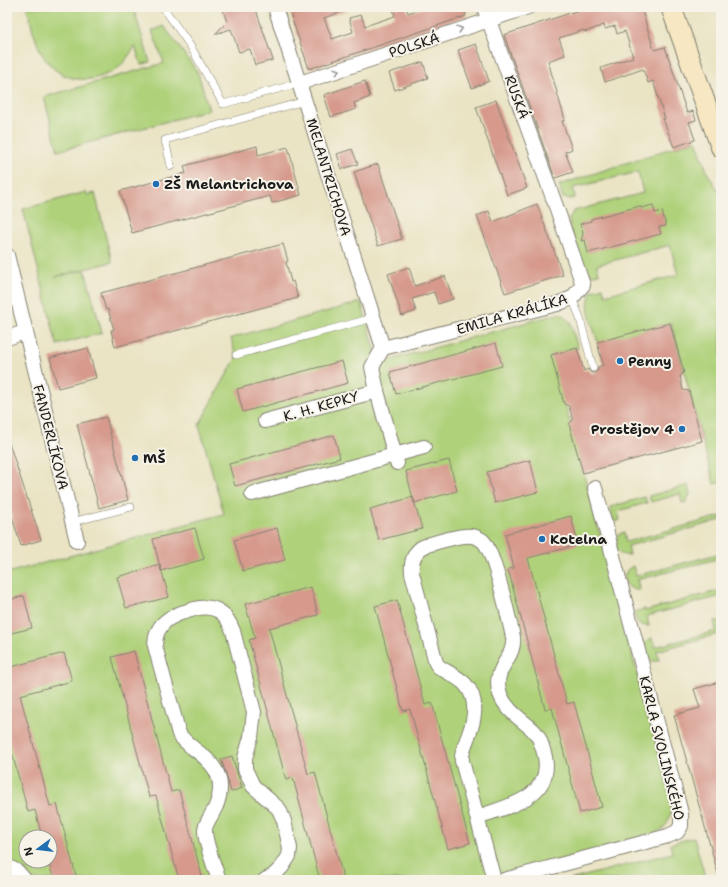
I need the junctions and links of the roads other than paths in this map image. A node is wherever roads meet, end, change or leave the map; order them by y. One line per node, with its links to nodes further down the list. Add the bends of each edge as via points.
1 (163, 7): 6 (lane, via 192,47 223,104)
2 (275, 7): 6 (street, MELANTRICHOVA)
3 (528, 7): 5 (street, POLSKÁ)
4 (671, 7): 8 (main road)
5 (486, 14): 6 (street, POLSKÁ, one-way to 5); 11 (street, RUSKÁ)
6 (300, 83): 7 (street, MELANTRICHOVA)
7 (305, 102): 10 (lane, via 165,140); 14 (street, MELANTRICHOVA)
8 (716, 120): 9 (main road)
9 (721, 147)
10 (171, 166)
11 (549, 188): 13 (street, EMILA KRÁLÍKA, via 583,285)
12 (7, 255): 15 (street, FANDERLÍKOVA)
13 (572, 298): 17 (street, EMILA KRÁLÍKA); 19 (lane)
14 (373, 318): 17 (street, MELANTRICHOVA); 18 (lane)
15 (25, 332): 16 (street); 27 (street, FANDERLÍKOVA)
16 (7, 338)
17 (383, 348): 20 (street, via 372,367)
18 (236, 355)
19 (594, 368)
20 (377, 391): 21 (street, K. H. KEPKY); 23 (street)
21 (265, 421)
22 (424, 447): 23 (street)
23 (396, 459): 25 (street)
24 (595, 488): 35 (street, KARLA SVOLINSKÉHO, via 681,813 681,826 677,832 668,836)
25 (252, 494)
26 (131, 507): 27 (lane)
27 (72, 522): 28 (street, FANDERLÍKOVA)
28 (77, 542)
29 (477, 817): 29 (street, via 462,764 462,752 474,720 473,703 465,684 436,663 411,567 414,557 421,548 466,536 478,538 490,553 514,637 513,648 498,676 500,695 506,706 538,737 546,764 544,779 534,793); 34 (street)
30 (7, 866): 31 (street, via 18,872)
31 (25, 880)
32 (218, 880): 33 (street, via 205,831 217,803 220,792 219,780 210,762 179,734 155,646 159,629 168,619 180,612 207,607 218,610 229,621 251,699 254,716 245,758 245,772 253,786 279,809 289,843 289,856 282,867)
33 (265, 880)
34 (494, 880)
35 (504, 880)

